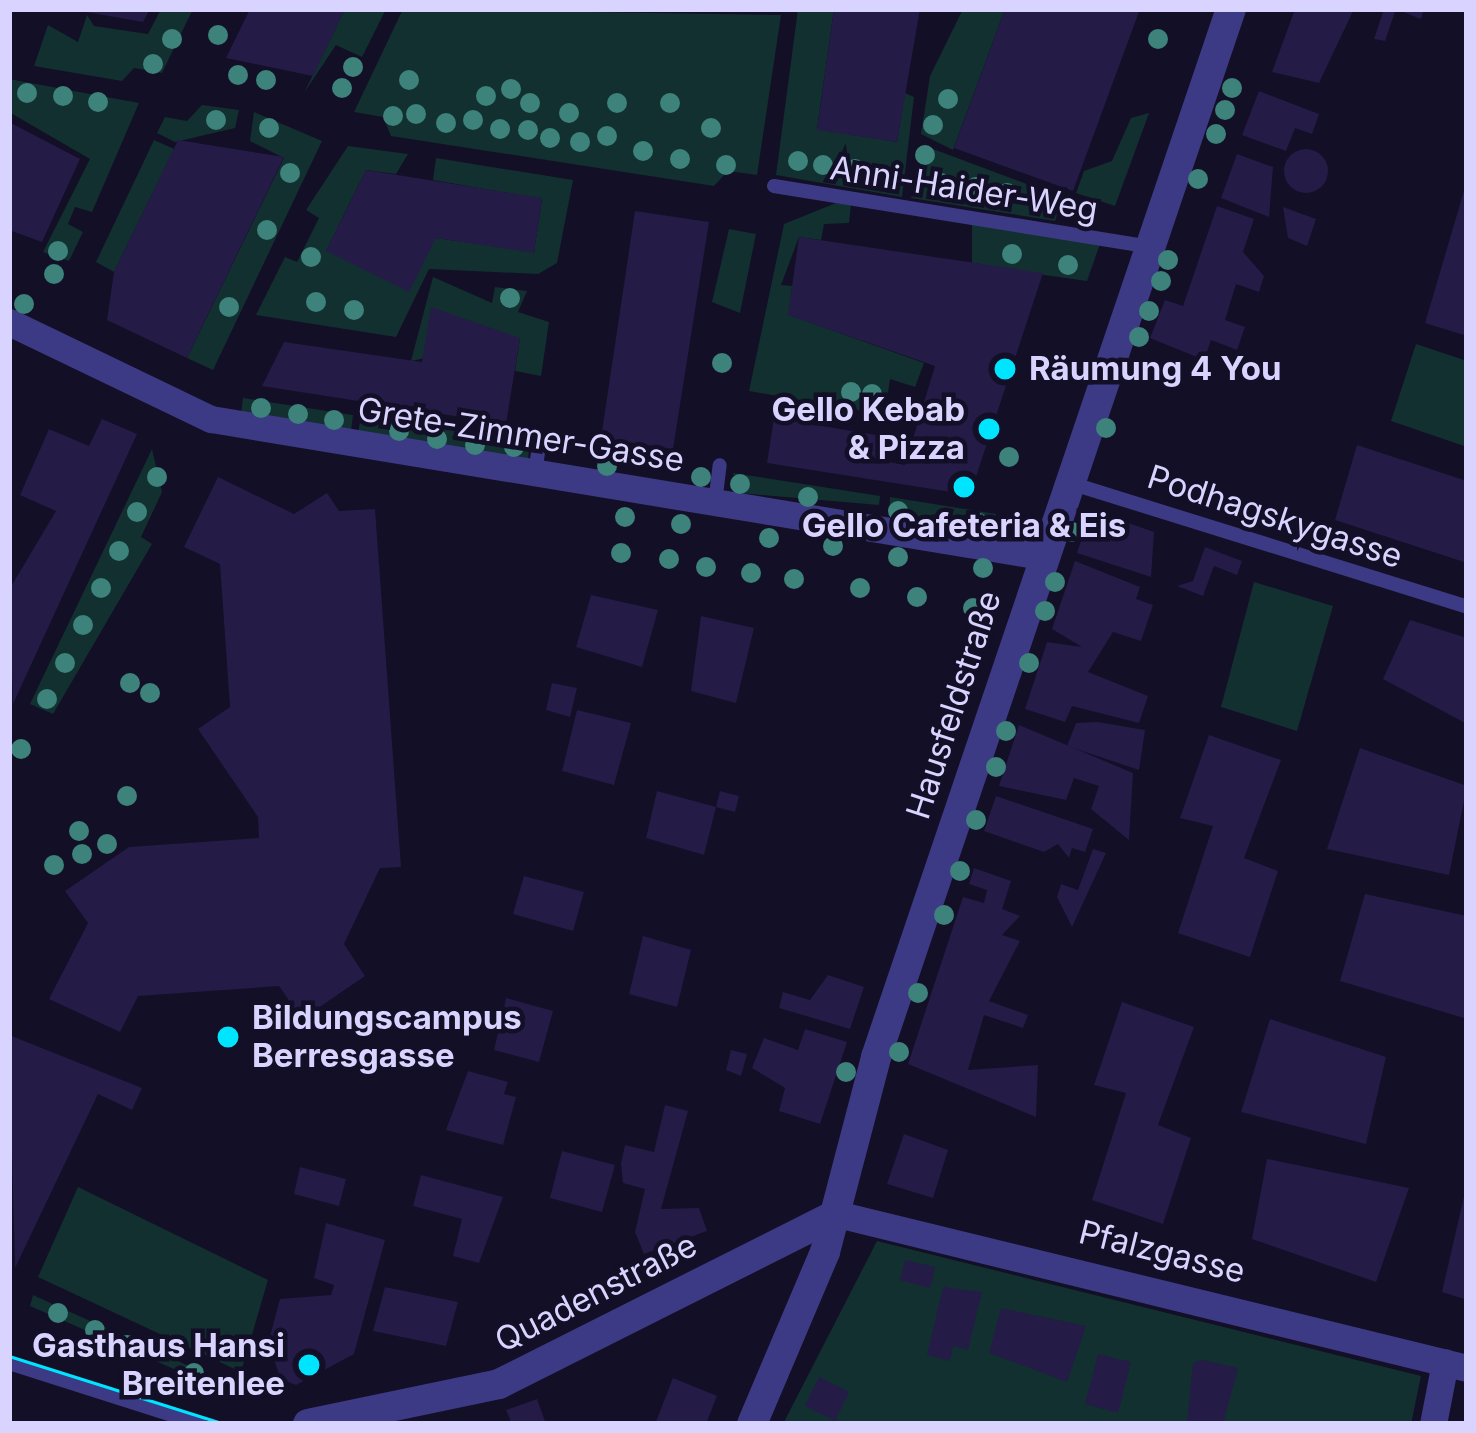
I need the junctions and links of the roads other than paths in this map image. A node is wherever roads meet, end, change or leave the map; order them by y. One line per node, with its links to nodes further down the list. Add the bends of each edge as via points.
1 (1231, 9): 3 (street, Hausfeldstraße)
2 (774, 186): 3 (lane, Anni-Haider-Weg)
3 (1144, 246): 8 (street, Hausfeldstraße)
4 (9, 322): 7 (street, Grete-Zimmer-Gasse, via 212,419)
5 (540, 437): 7 (lane)
6 (720, 465): 9 (lane)
7 (535, 473): 9 (street, Grete-Zimmer-Gasse)
8 (1066, 482): 10 (street, Hausfeldstraße); 11 (lane, Podhagskygasse)
9 (715, 502): 10 (street, Grete-Zimmer-Gasse)
10 (1041, 556): 12 (street, Hausfeldstraße, via 876,1057)
11 (1467, 607)
12 (837, 1214): 14 (street, Pfalzgasse); 16 (street, Quadenstraße, via 499,1384); 17 (street, Hausfeldstraße)
13 (9, 1363): 15 (lane)
14 (1456, 1365): 18 (street)
15 (200, 1424)
16 (308, 1424)
17 (752, 1424)
18 (1432, 1424)

